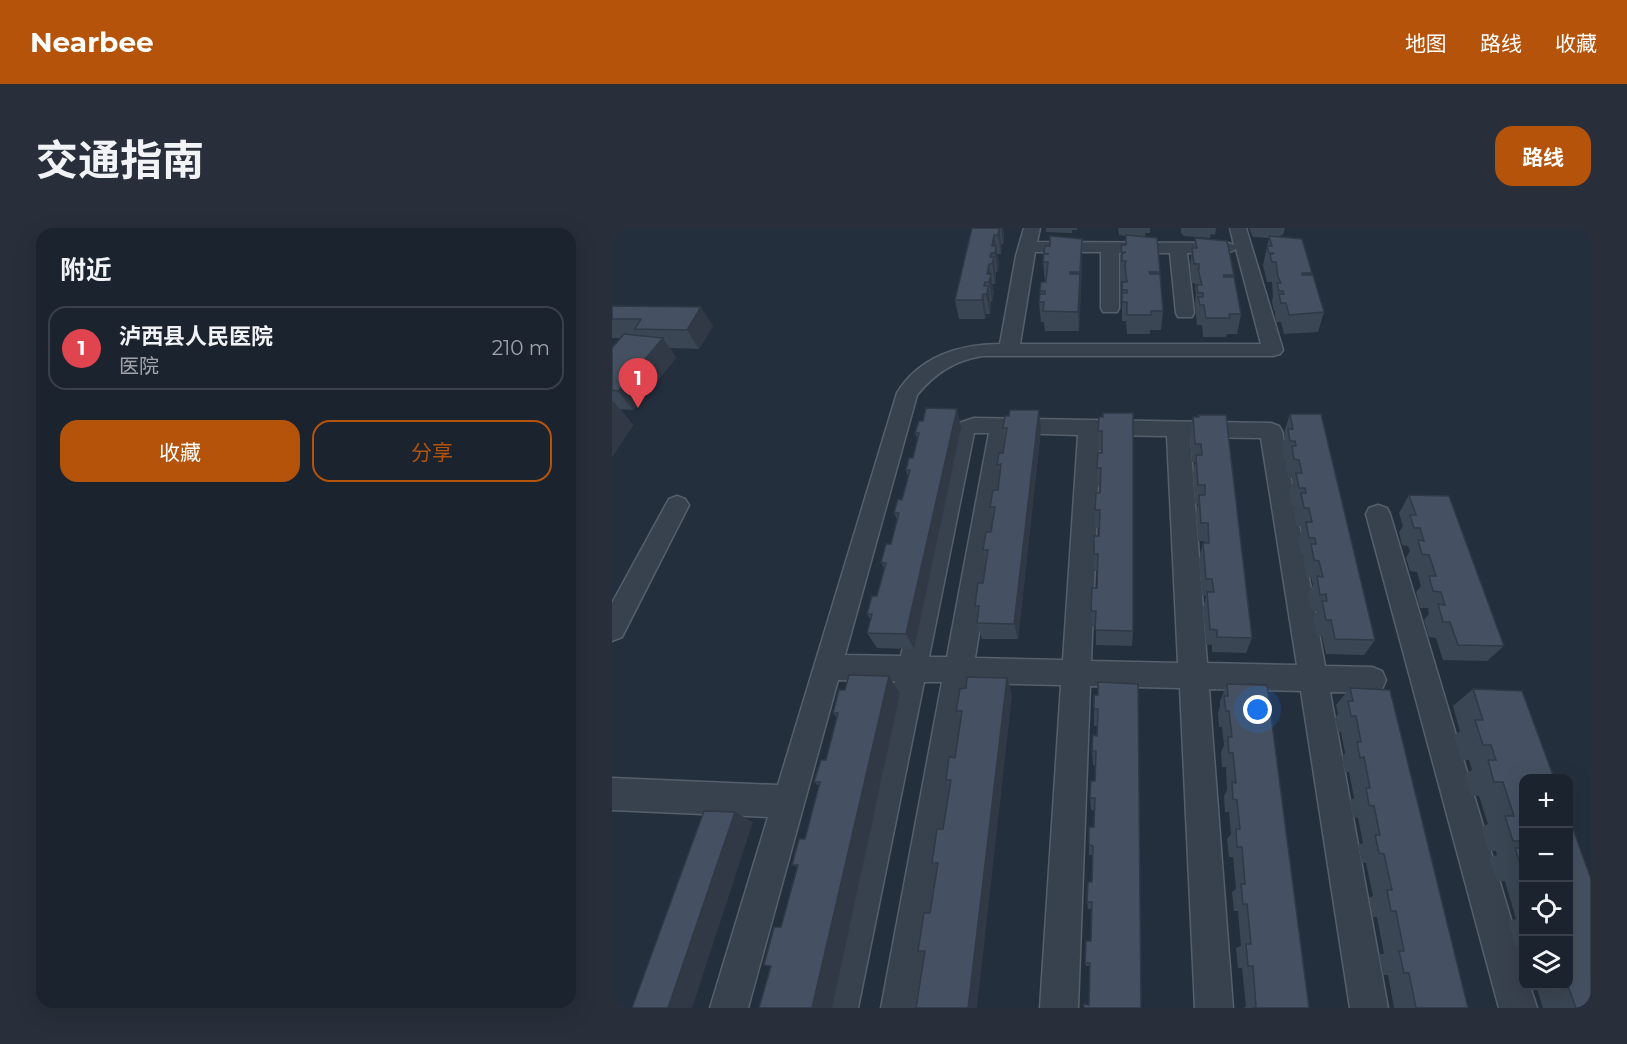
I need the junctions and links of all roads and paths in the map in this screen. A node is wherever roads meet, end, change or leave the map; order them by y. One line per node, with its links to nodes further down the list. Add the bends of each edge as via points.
1 (1032, 228): 5 (street)
2 (1104, 228): 6 (street)
3 (1169, 228): 7 (street)
4 (1238, 228): 8 (street)
5 (1028, 247): 6 (street); 11 (street)
6 (1107, 247): 7 (street); 9 (street)
7 (1175, 248): 8 (street); 10 (street)
8 (1244, 249): 11 (street, via 1274,350)
9 (1110, 308)
10 (1185, 314)
11 (1009, 350): 18 (street, via 982,350 947,359 922,374 907,393)
12 (1000, 426): 13 (street); 19 (street, via 974,425 964,429); 20 (street)
13 (1089, 428): 14 (street); 21 (street)
14 (1178, 429): 22 (street); 23 (street, via 1271,431)
15 (677, 505): 17 (street)
16 (1378, 514): 33 (street)
17 (612, 629)
18 (828, 668): 19 (street); 26 (street)
19 (912, 669): 20 (street); 28 (street)
20 (959, 670): 21 (street); 29 (street)
21 (1076, 673): 22 (street); 30 (street)
22 (1193, 676): 23 (street); 31 (street)
23 (1313, 678): 24 (street); 32 (street)
24 (1372, 680)
25 (612, 794): 26 (street)
26 (789, 802): 27 (street)
27 (729, 1008)
28 (839, 1008)
29 (900, 1008)
30 (1059, 1008)
31 (1214, 1008)
32 (1369, 1008)
33 (1518, 1008)

